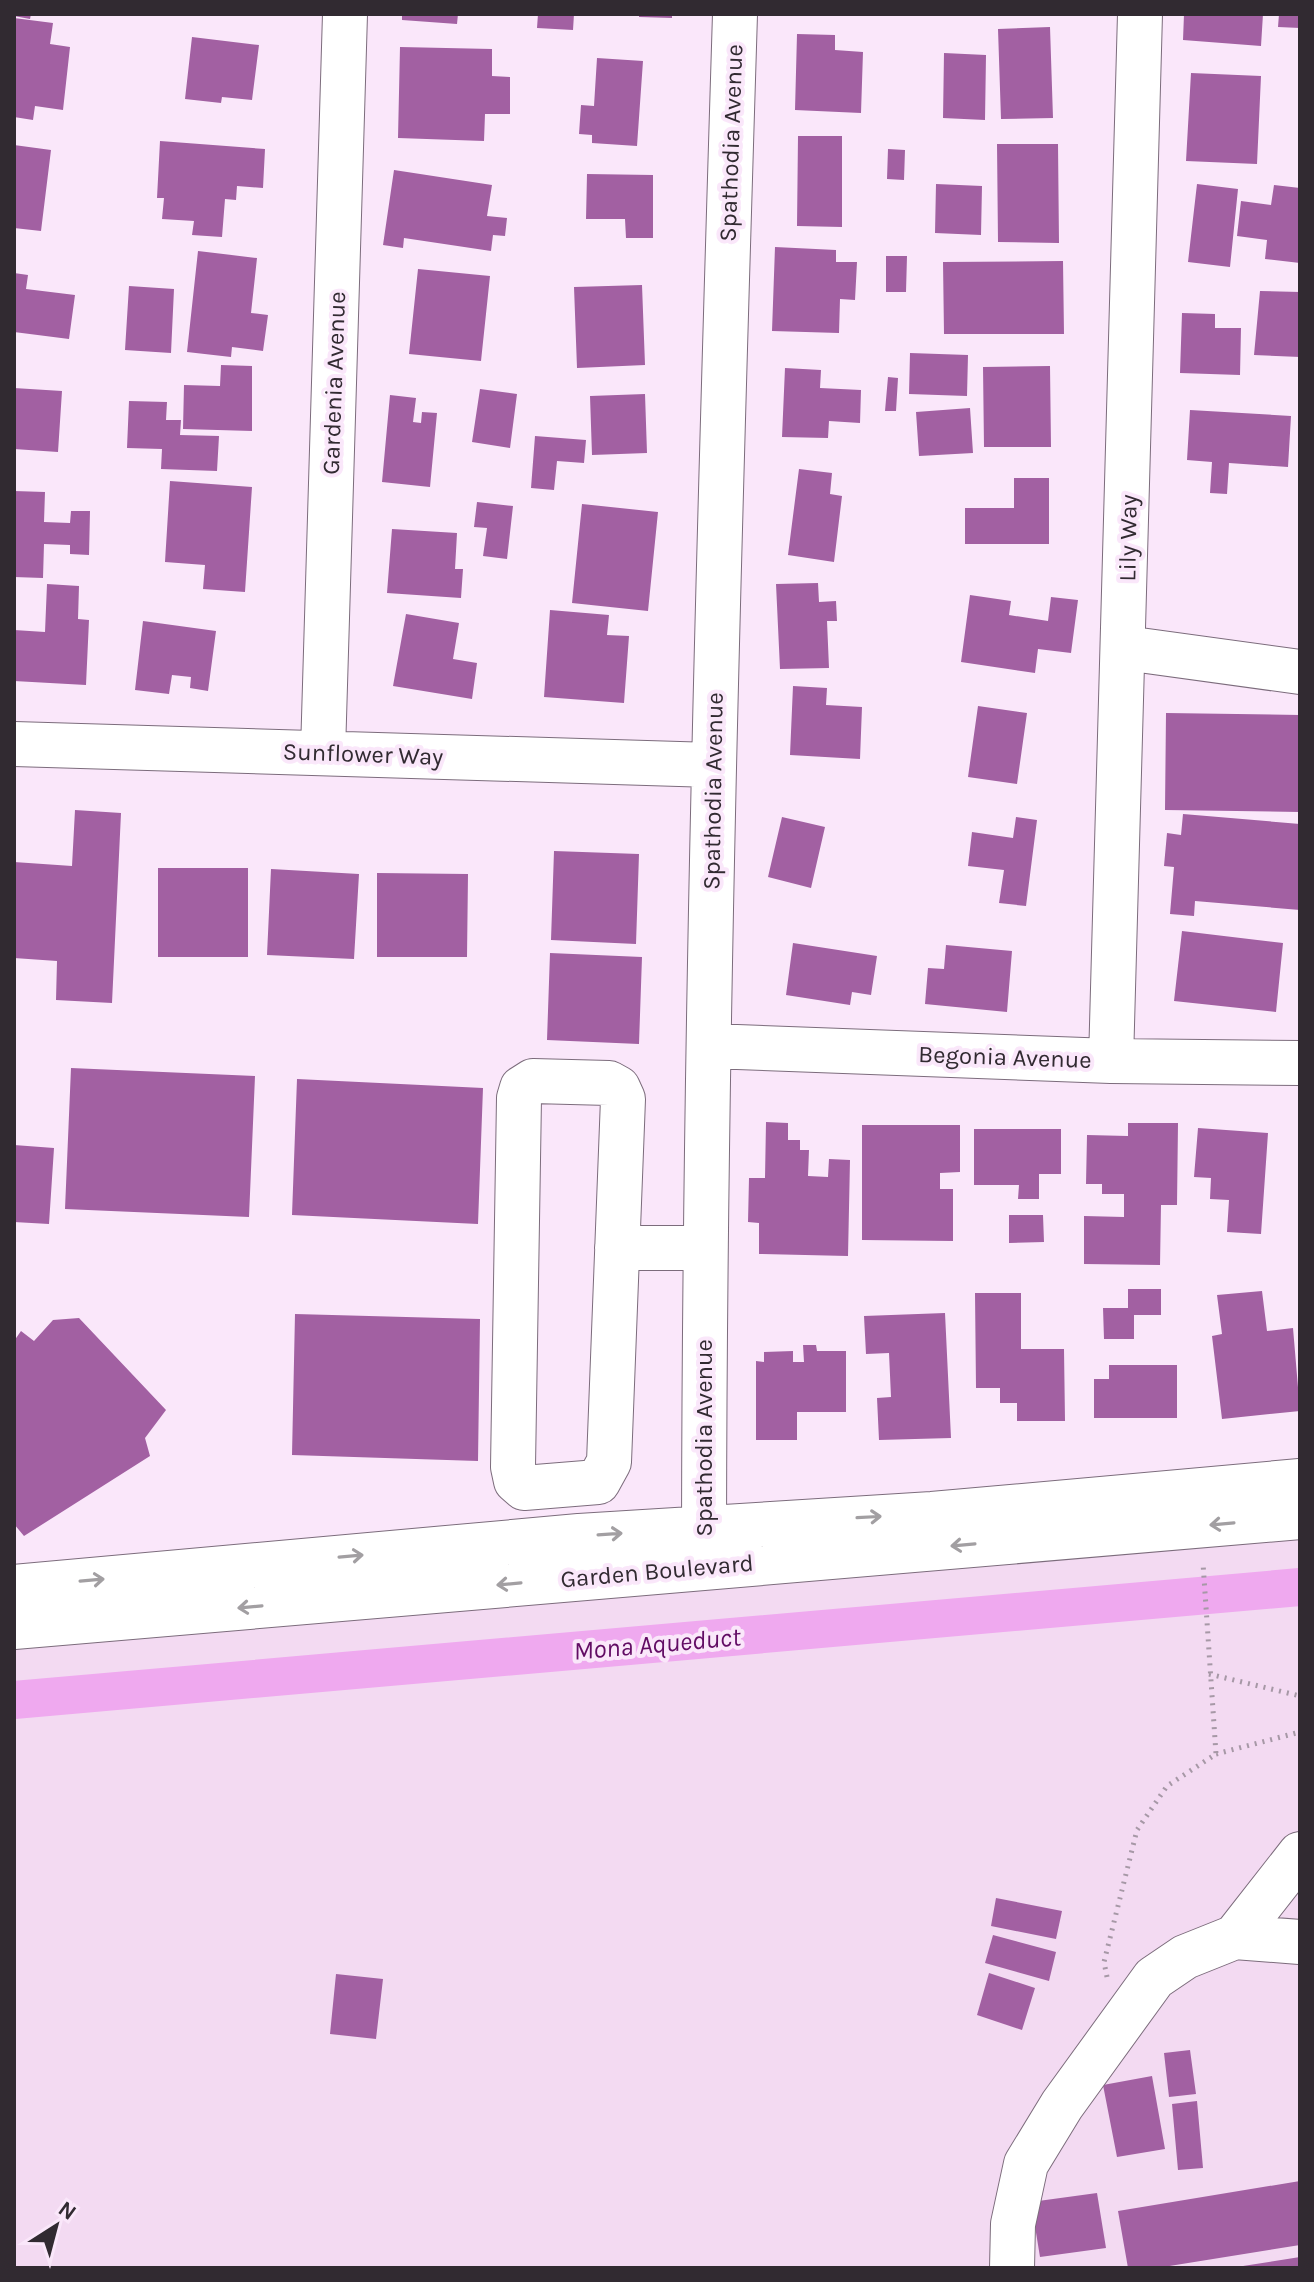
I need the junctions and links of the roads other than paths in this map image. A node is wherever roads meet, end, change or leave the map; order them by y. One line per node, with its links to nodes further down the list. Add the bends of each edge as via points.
1 (345, 14): 7 (street, Gardenia Avenue)
2 (735, 14): 8 (street, Spathodia Avenue)
3 (1140, 14): 4 (street, Lily Way)
4 (1125, 648): 5 (street); 10 (street, Lily Way)
5 (1300, 672)
6 (14, 744): 7 (street, Sunflower Way)
7 (323, 752): 8 (street, Sunflower Way)
8 (712, 765): 9 (street, Spathodia Avenue)
9 (710, 1046): 10 (street, Begonia Avenue); 13 (street, Spathodia Avenue)
10 (1111, 1061): 11 (street, Begonia Avenue)
11 (1300, 1063)
12 (617, 1248): 12 (street, via 606,1474 598,1482 524,1488 513,1467 519,1098 522,1088 533,1081 609,1083 618,1088 623,1099); 13 (street)
13 (704, 1248): 16 (street, Spathodia Avenue)
14 (1300, 1481): 16 (street, Garden Boulevard, one-way to 14, via 932,1514)
15 (1300, 1517): 16 (street, Garden Boulevard, one-way to 16)
16 (704, 1547): 17 (street, Garden Boulevard, one-way to 16); 18 (street, Garden Boulevard, one-way to 18)
17 (14, 1587)
18 (14, 1627)
19 (1300, 1854): 20 (street)
20 (1235, 1937): 21 (street); 22 (street, via 1185,1957 1154,1978 1062,2105 1026,2164 1013,2224)
21 (1300, 1942)
22 (1012, 2268)

